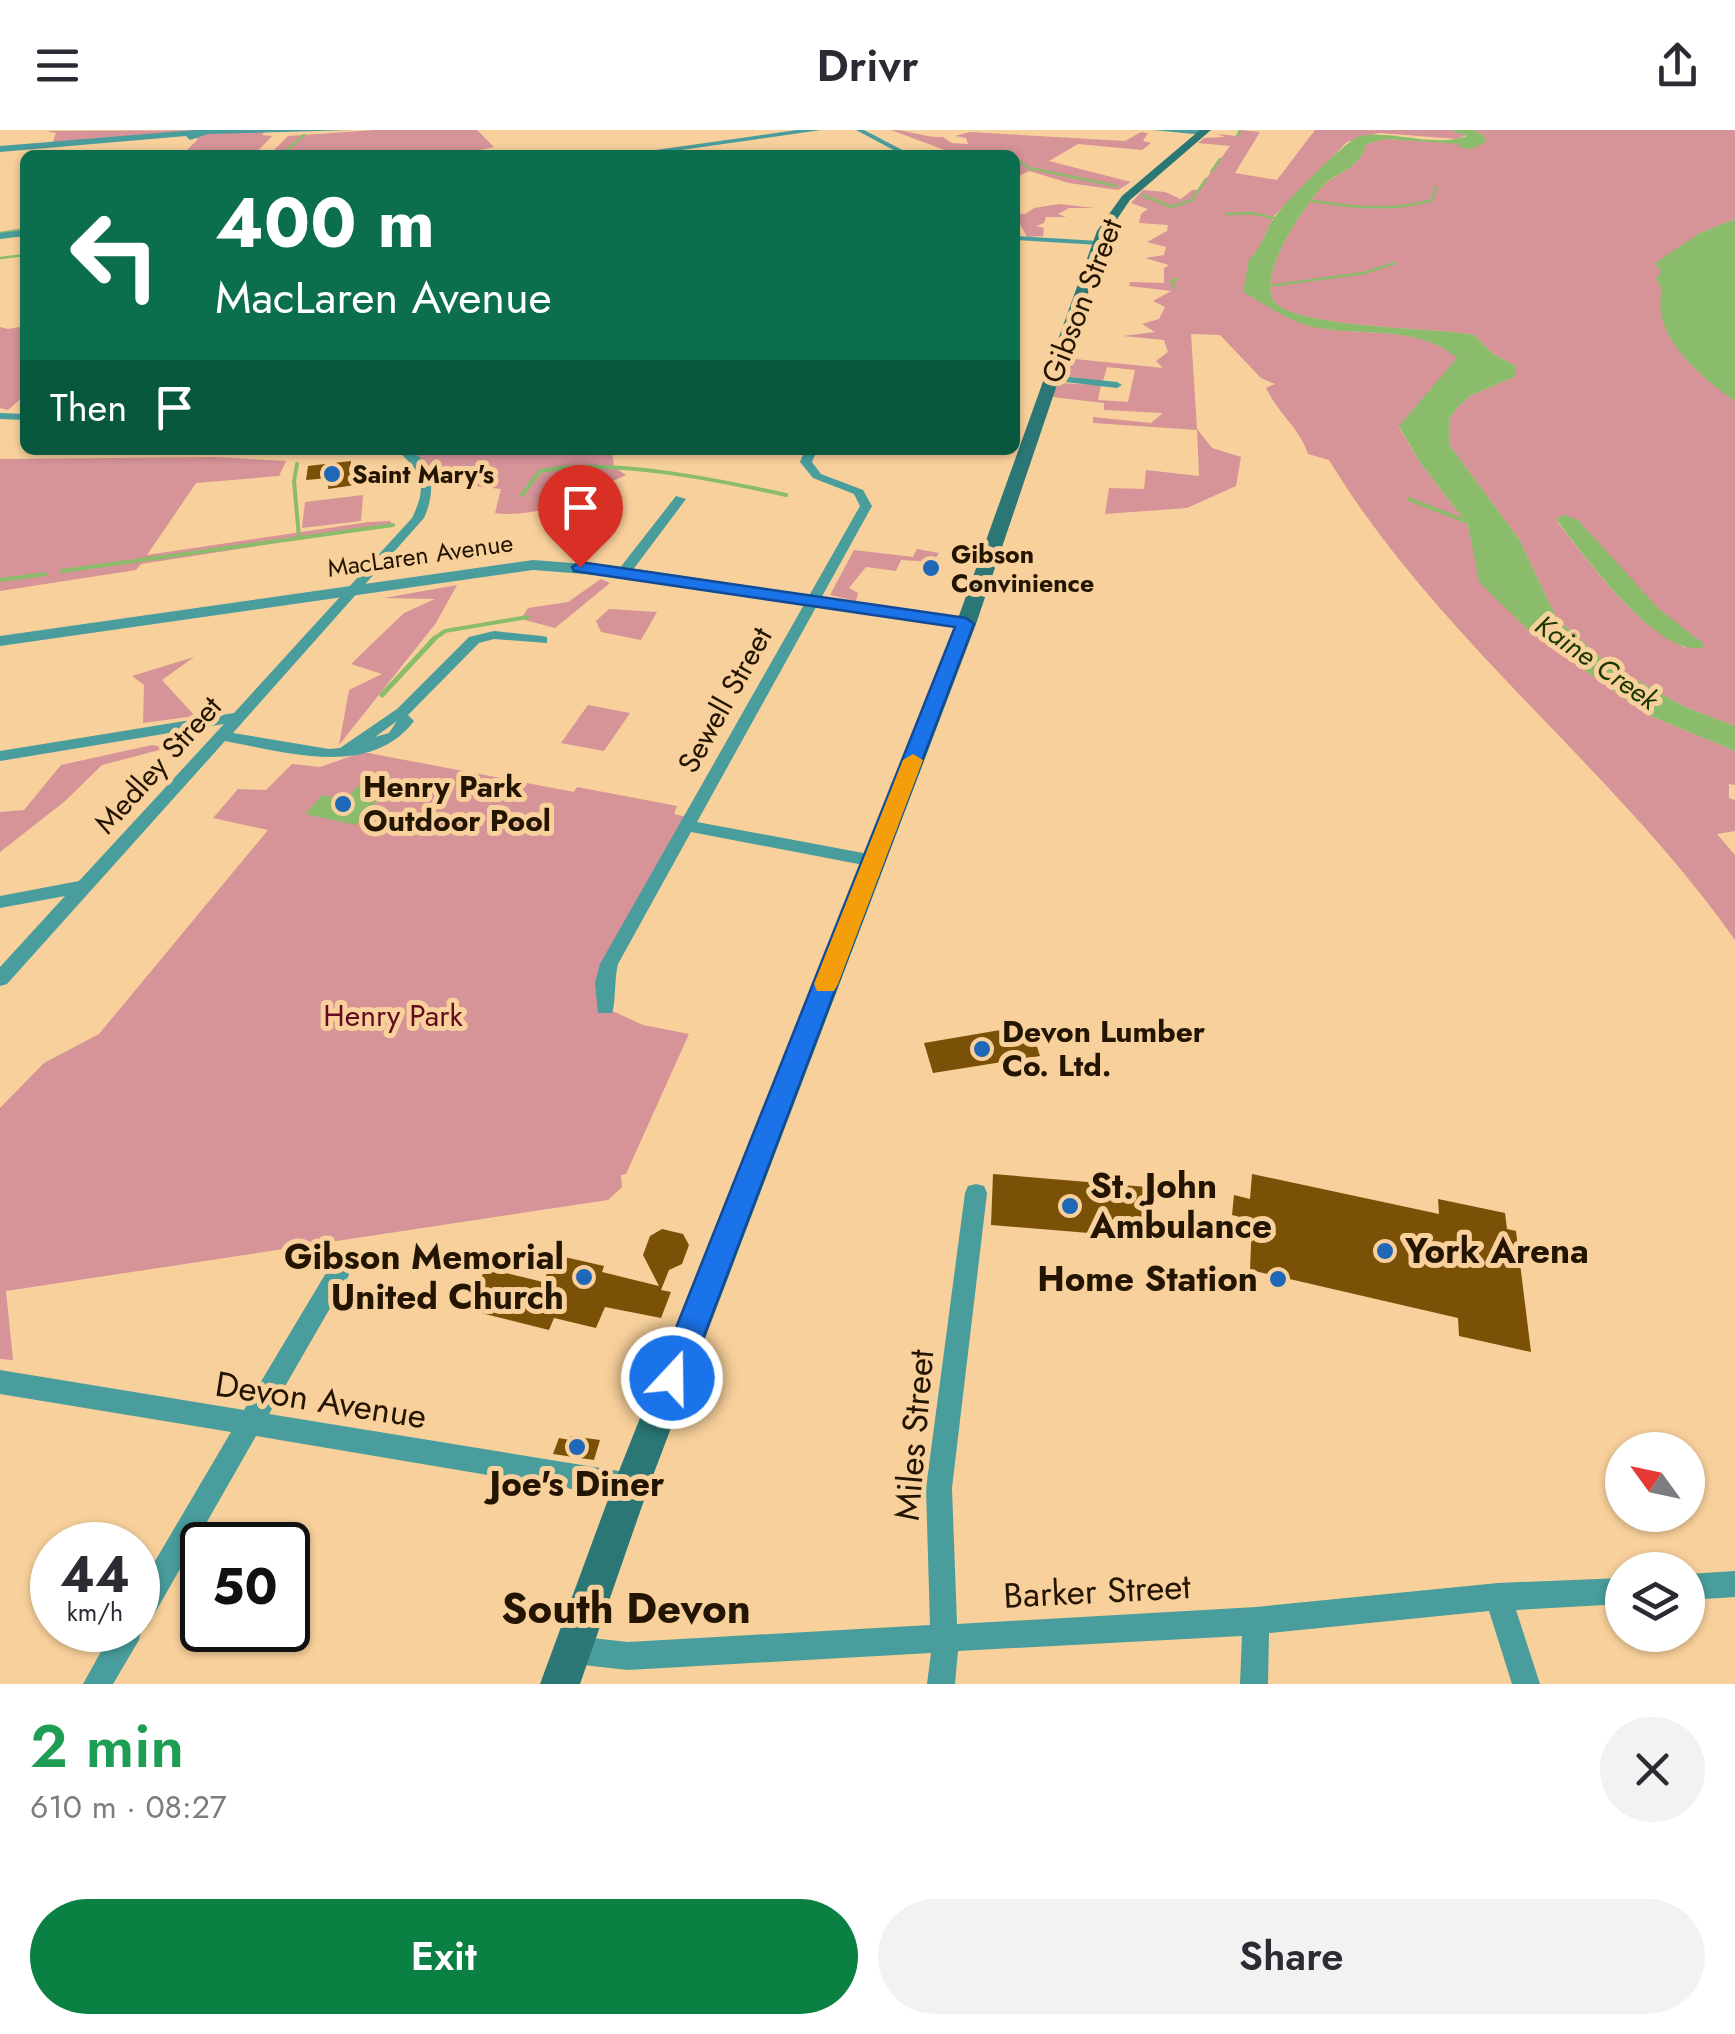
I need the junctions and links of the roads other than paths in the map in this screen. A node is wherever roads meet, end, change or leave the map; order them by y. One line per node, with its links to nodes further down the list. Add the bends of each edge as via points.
1 (349, 130): 6 (street)
2 (817, 130): 8 (street)
3 (859, 130): 9 (street)
4 (1157, 130): 5 (street)
5 (1205, 131): 11 (main road, Gibson Street, via 1126,198)
6 (202, 136): 7 (street)
7 (0, 149)
8 (691, 150)
9 (898, 150)
10 (1020, 238): 11 (street)
11 (1099, 244): 12 (main road, Gibson Street)
12 (1052, 378): 13 (street); 19 (main road, Gibson Street)
13 (1117, 384)
14 (413, 455): 18 (street, Medley Street, via 427,478 428,499)
15 (809, 455): 20 (street, Sewell Street, via 812,472 866,501)
16 (680, 499): 17 (street)
17 (624, 572): 18 (street, MacLaren Avenue, via 533,565); 20 (street, MacLaren Avenue)
18 (358, 588): 24 (street, MacLaren Avenue); 25 (street, Medley Street)
19 (977, 594): 21 (street, via 950,610); 22 (main road, Gibson Street)
20 (811, 602): 21 (street, MacLaren Avenue); 28 (street, Sewell Street)
21 (910, 616): 22 (street, MacLaren Avenue)
22 (966, 624): 29 (main road, Gibson Street)
23 (542, 640): 26 (street, via 494,634 474,640 401,714 344,752)
24 (0, 641)
25 (239, 716): 26 (street, Medley Street); 27 (street)
26 (221, 736): 30 (street, Medley Street)
27 (0, 756)
28 (687, 826): 29 (street); 33 (street, Sewell Street, via 609,964)
29 (874, 862): 38 (main road, Gibson Street)
30 (86, 886): 31 (street); 32 (street, Medley Street)
31 (0, 902)
32 (0, 979)
33 (606, 1008)
34 (976, 1193): 45 (street, Miles Street, via 939,1488)
35 (340, 1270): 37 (street)
36 (0, 1382): 37 (street, Devon Avenue)
37 (250, 1424): 38 (street, Devon Avenue); 39 (street)
38 (630, 1486): 47 (main road, Gibson Street)
39 (160, 1577)
40 (1735, 1584): 41 (street)
41 (1705, 1586)
42 (1605, 1592): 43 (street, Barker Street)
43 (1498, 1597): 44 (street, Barker Street); 51 (street)
44 (1256, 1620): 45 (street, Barker Street); 50 (street)
45 (944, 1636): 47 (street, Barker Street, via 628,1656); 49 (street, Miles Street)
46 (116, 1652): 48 (street)
47 (567, 1667)
48 (97, 1684)
49 (941, 1684)
50 (1254, 1684)
51 (1526, 1684)

